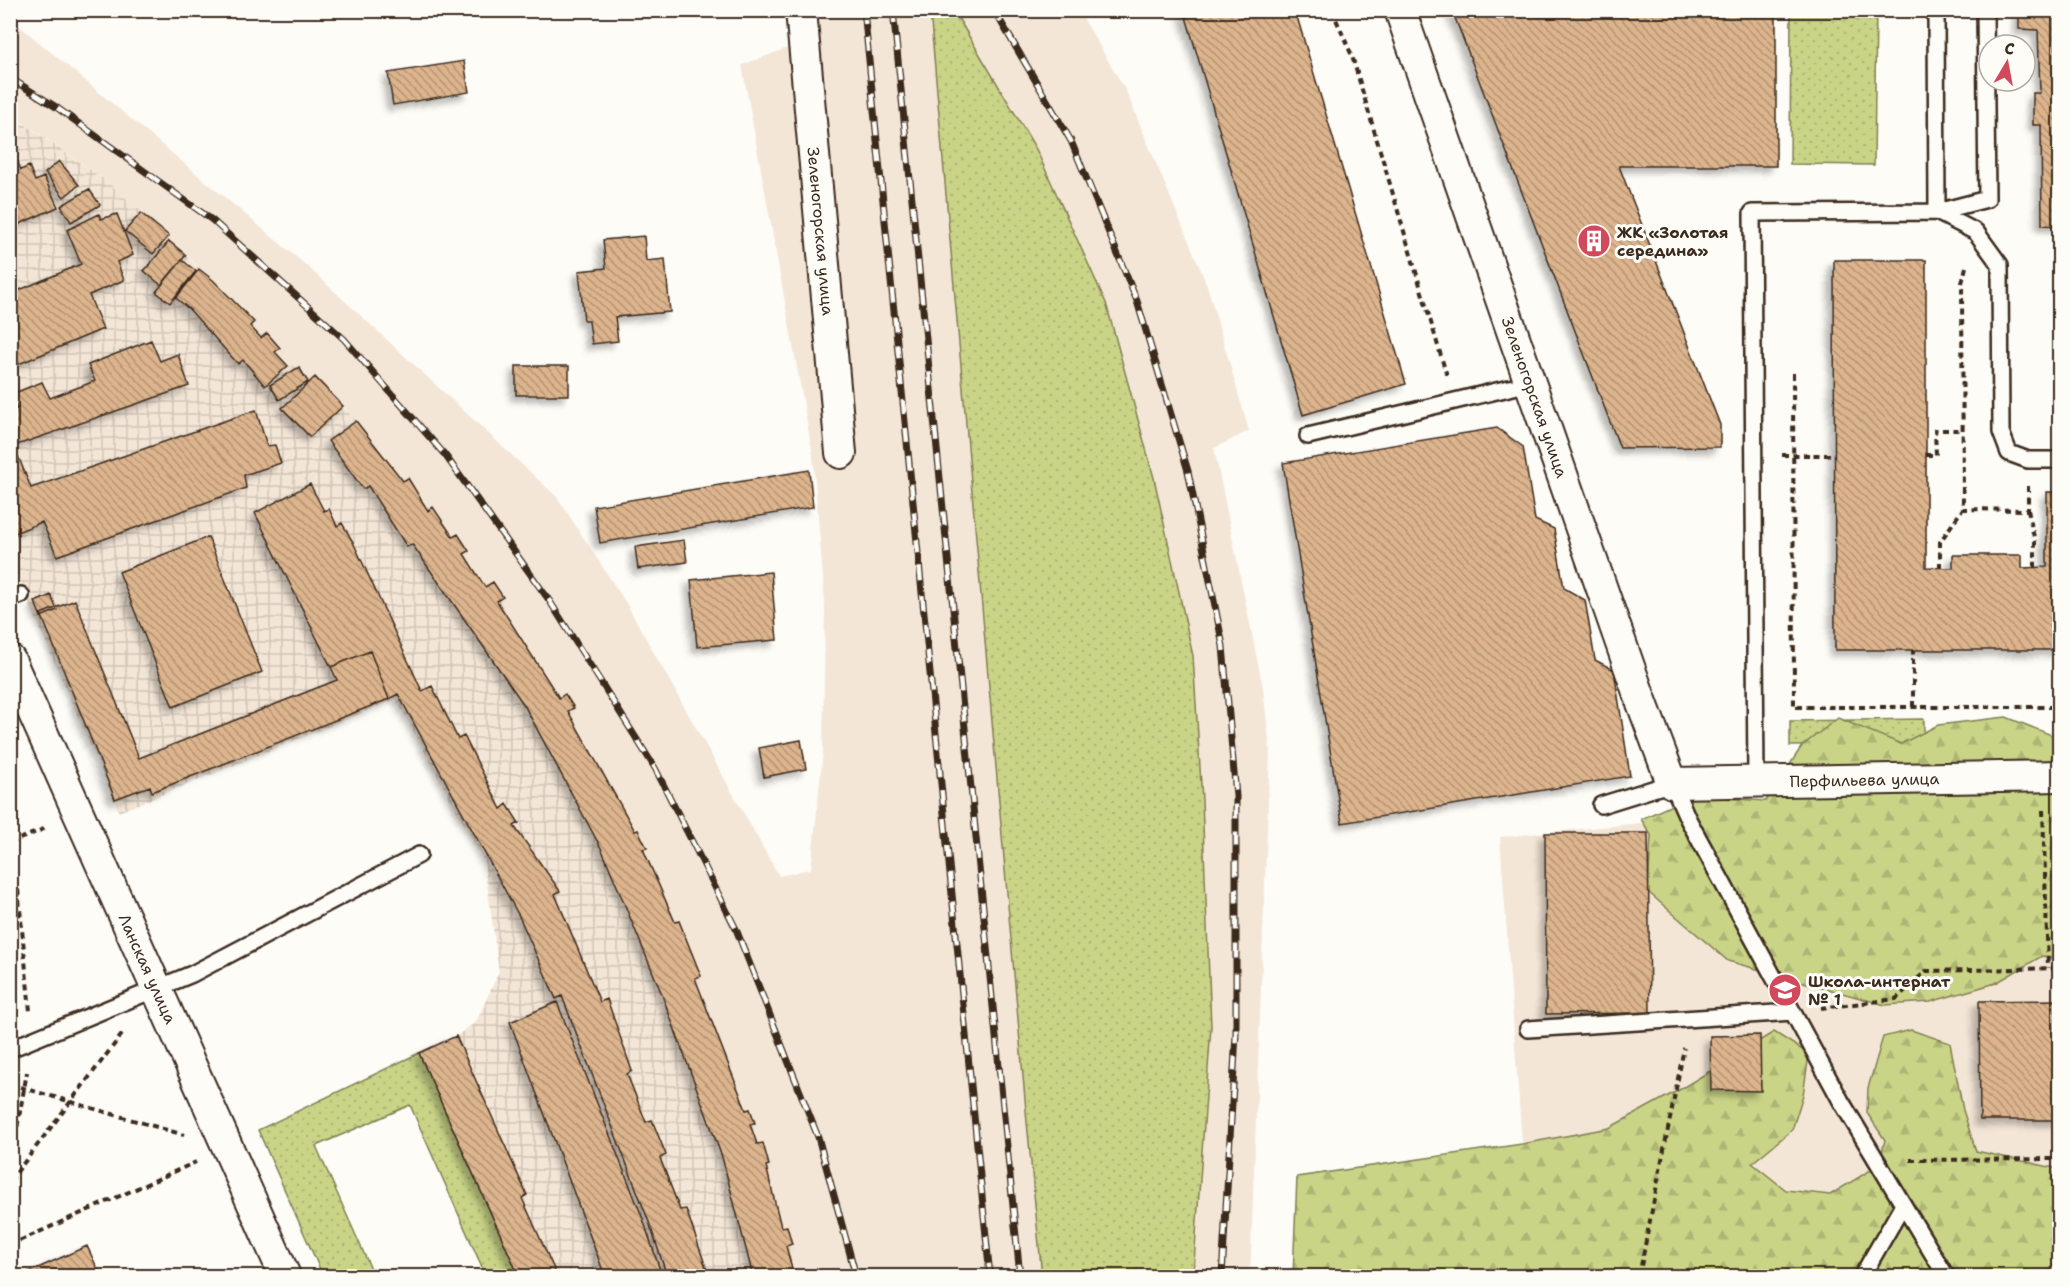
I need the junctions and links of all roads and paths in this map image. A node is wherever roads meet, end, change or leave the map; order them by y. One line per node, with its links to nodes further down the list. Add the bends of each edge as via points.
1 (801, 10): 12 (street, Зеленогорская улица)
2 (1332, 10): 7 (path, via 1352,56 1446,373)
3 (1400, 10): 9 (street, Зеленогорская улица)
4 (1936, 10): 6 (lane)
5 (1985, 10): 6 (lane, via 1987,199)
6 (1937, 212): 13 (lane, via 1752,213); 17 (lane, via 1976,232 2000,265 2001,432 2009,453 2028,460)
7 (1456, 370)
8 (1793, 373): 14 (path)
9 (1530, 383): 11 (lane); 28 (street, Зеленогорская улица)
10 (1963, 430): 16 (path, via 1935,430 1936,455)
11 (1308, 436)
12 (841, 453)
13 (1753, 455): 14 (path); 27 (lane)
14 (1793, 455): 15 (path); 24 (path, via 1794,707)
15 (1835, 455)
16 (1926, 455)
17 (2060, 460)
18 (1963, 509): 20 (path, via 1940,542)
19 (2028, 510): 21 (path, via 2035,542)
20 (1940, 568)
21 (2035, 568)
22 (1913, 650): 24 (path)
23 (10, 660): 33 (street, Ланская улица)
24 (1913, 707): 25 (path)
25 (2060, 707)
26 (2051, 776): 27 (street, Перфильева улица); 31 (path)
27 (1756, 782): 28 (street, Перфильева улица)
28 (1672, 783): 29 (lane); 34 (lane)
29 (1601, 805)
30 (419, 855): 33 (lane)
31 (2048, 968): 32 (path); 34 (path, via 1926,971 1896,999)
32 (2060, 968)
33 (157, 989): 37 (lane); 39 (path); 40 (street, Ланская улица)
34 (1793, 1012): 35 (lane); 42 (lane)
35 (1689, 1018): 36 (lane); 47 (path)
36 (1528, 1029)
37 (10, 1049)
38 (10, 1084): 39 (path)
39 (71, 1102): 40 (path); 43 (path)
40 (228, 1148): 45 (path); 46 (street, Ланская улица)
41 (2060, 1159): 42 (path)
42 (1876, 1161): 44 (lane)
43 (10, 1180)
44 (1903, 1205): 48 (lane); 49 (lane)
45 (10, 1245)
46 (285, 1276)
47 (1639, 1276)
48 (1862, 1276)
49 (1946, 1276)

